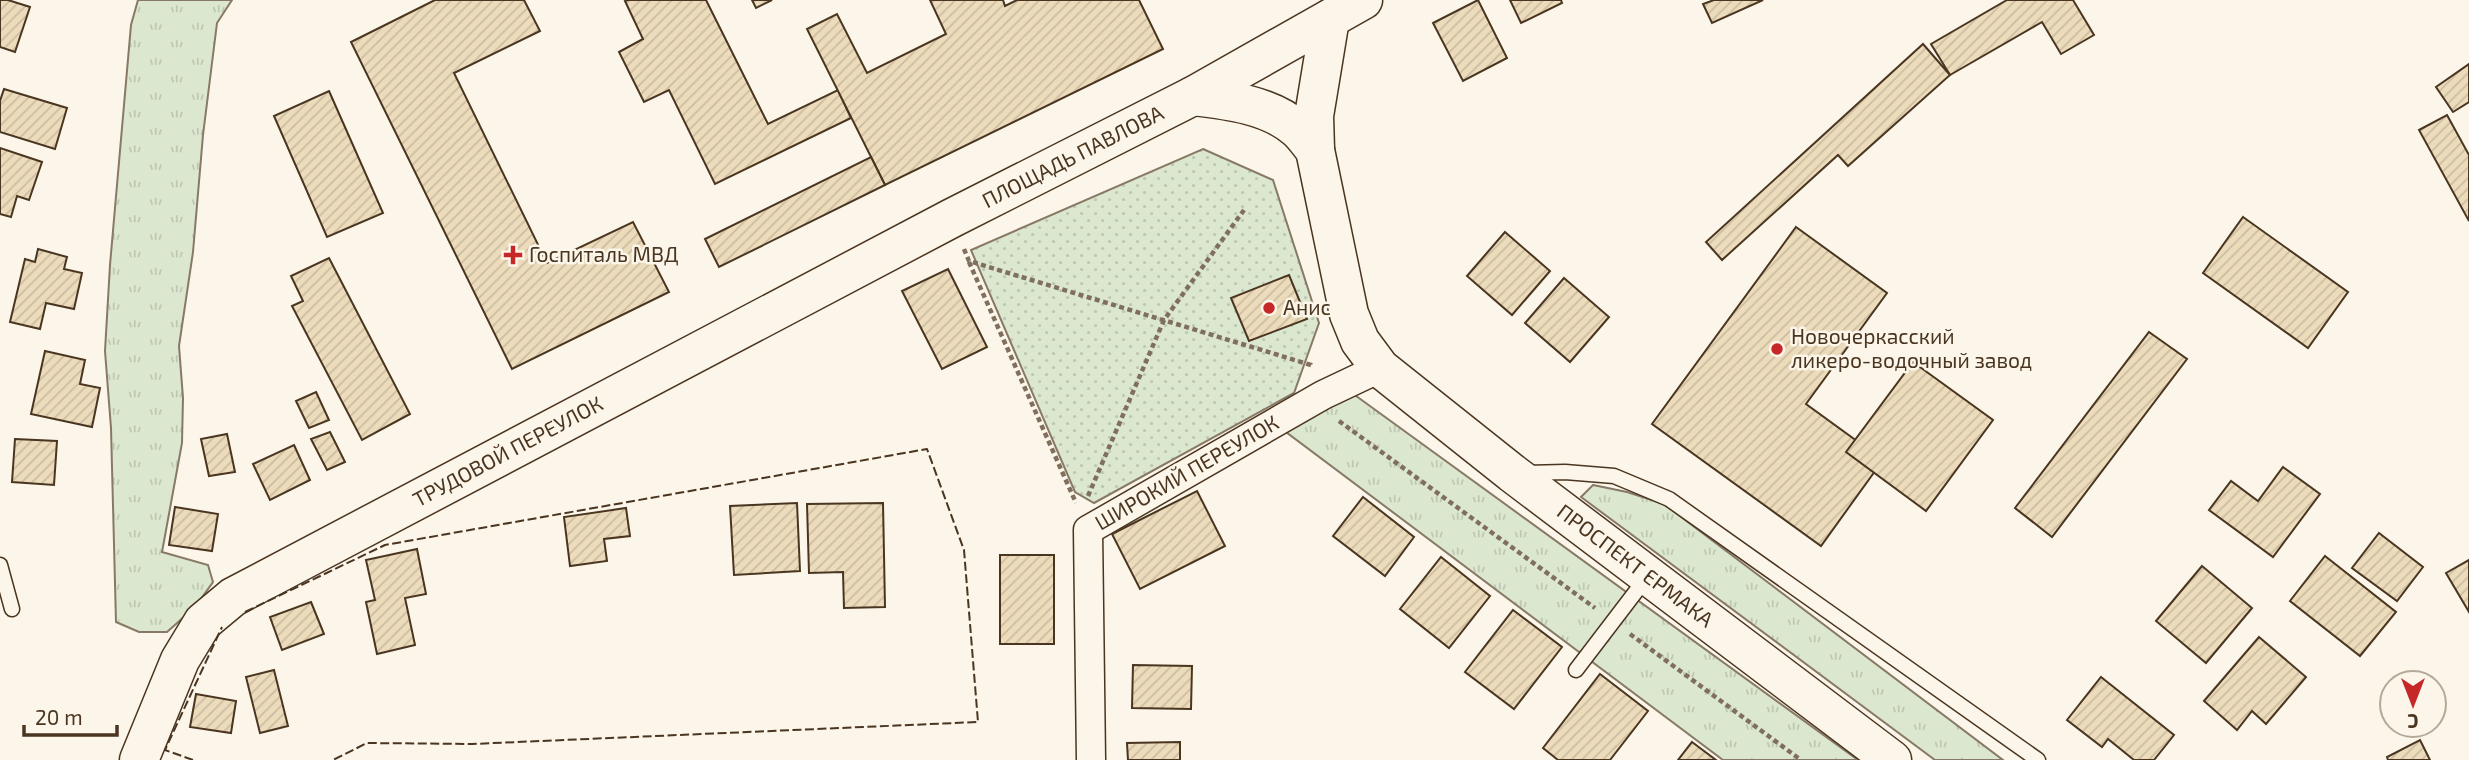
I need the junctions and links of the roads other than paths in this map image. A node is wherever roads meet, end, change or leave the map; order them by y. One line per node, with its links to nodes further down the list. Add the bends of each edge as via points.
1 (1344, 7): 2 (street, ПЛОЩАДЬ ПАВЛОВА); 3 (street, ПЛОЩАДЬ ПАВЛОВА, via 1314,116)
2 (1193, 96): 3 (street, via 1272,113 1297,128); 4 (street, ПЛОЩАДЬ ПАВЛОВА)
3 (1315, 150): 5 (street, ПЛОЩАДЬ ПАВЛОВА, via 1349,313 1360,341)
4 (952, 218): 11 (street, ТРУДОВОЙ ПЕРЕУЛОК, via 233,597 203,622 180,660)
5 (1380, 368): 6 (street, ПРОСПЕКТ ЕРМАКА); 12 (street, ШИРОКИЙ ПЕРЕУЛОК, via 1084,522)
6 (1511, 473): 8 (street, ПРОСПЕКТ ЕРМАКА); 14 (lane, via 1614,476 1669,499)
7 (0, 565): 9 (lane)
8 (1648, 576): 10 (lane); 13 (street, ПРОСПЕКТ ЕРМАКА)
9 (12, 609)
10 (1576, 670)
11 (139, 760)
12 (1091, 760)
13 (1892, 760)
14 (2038, 760)

